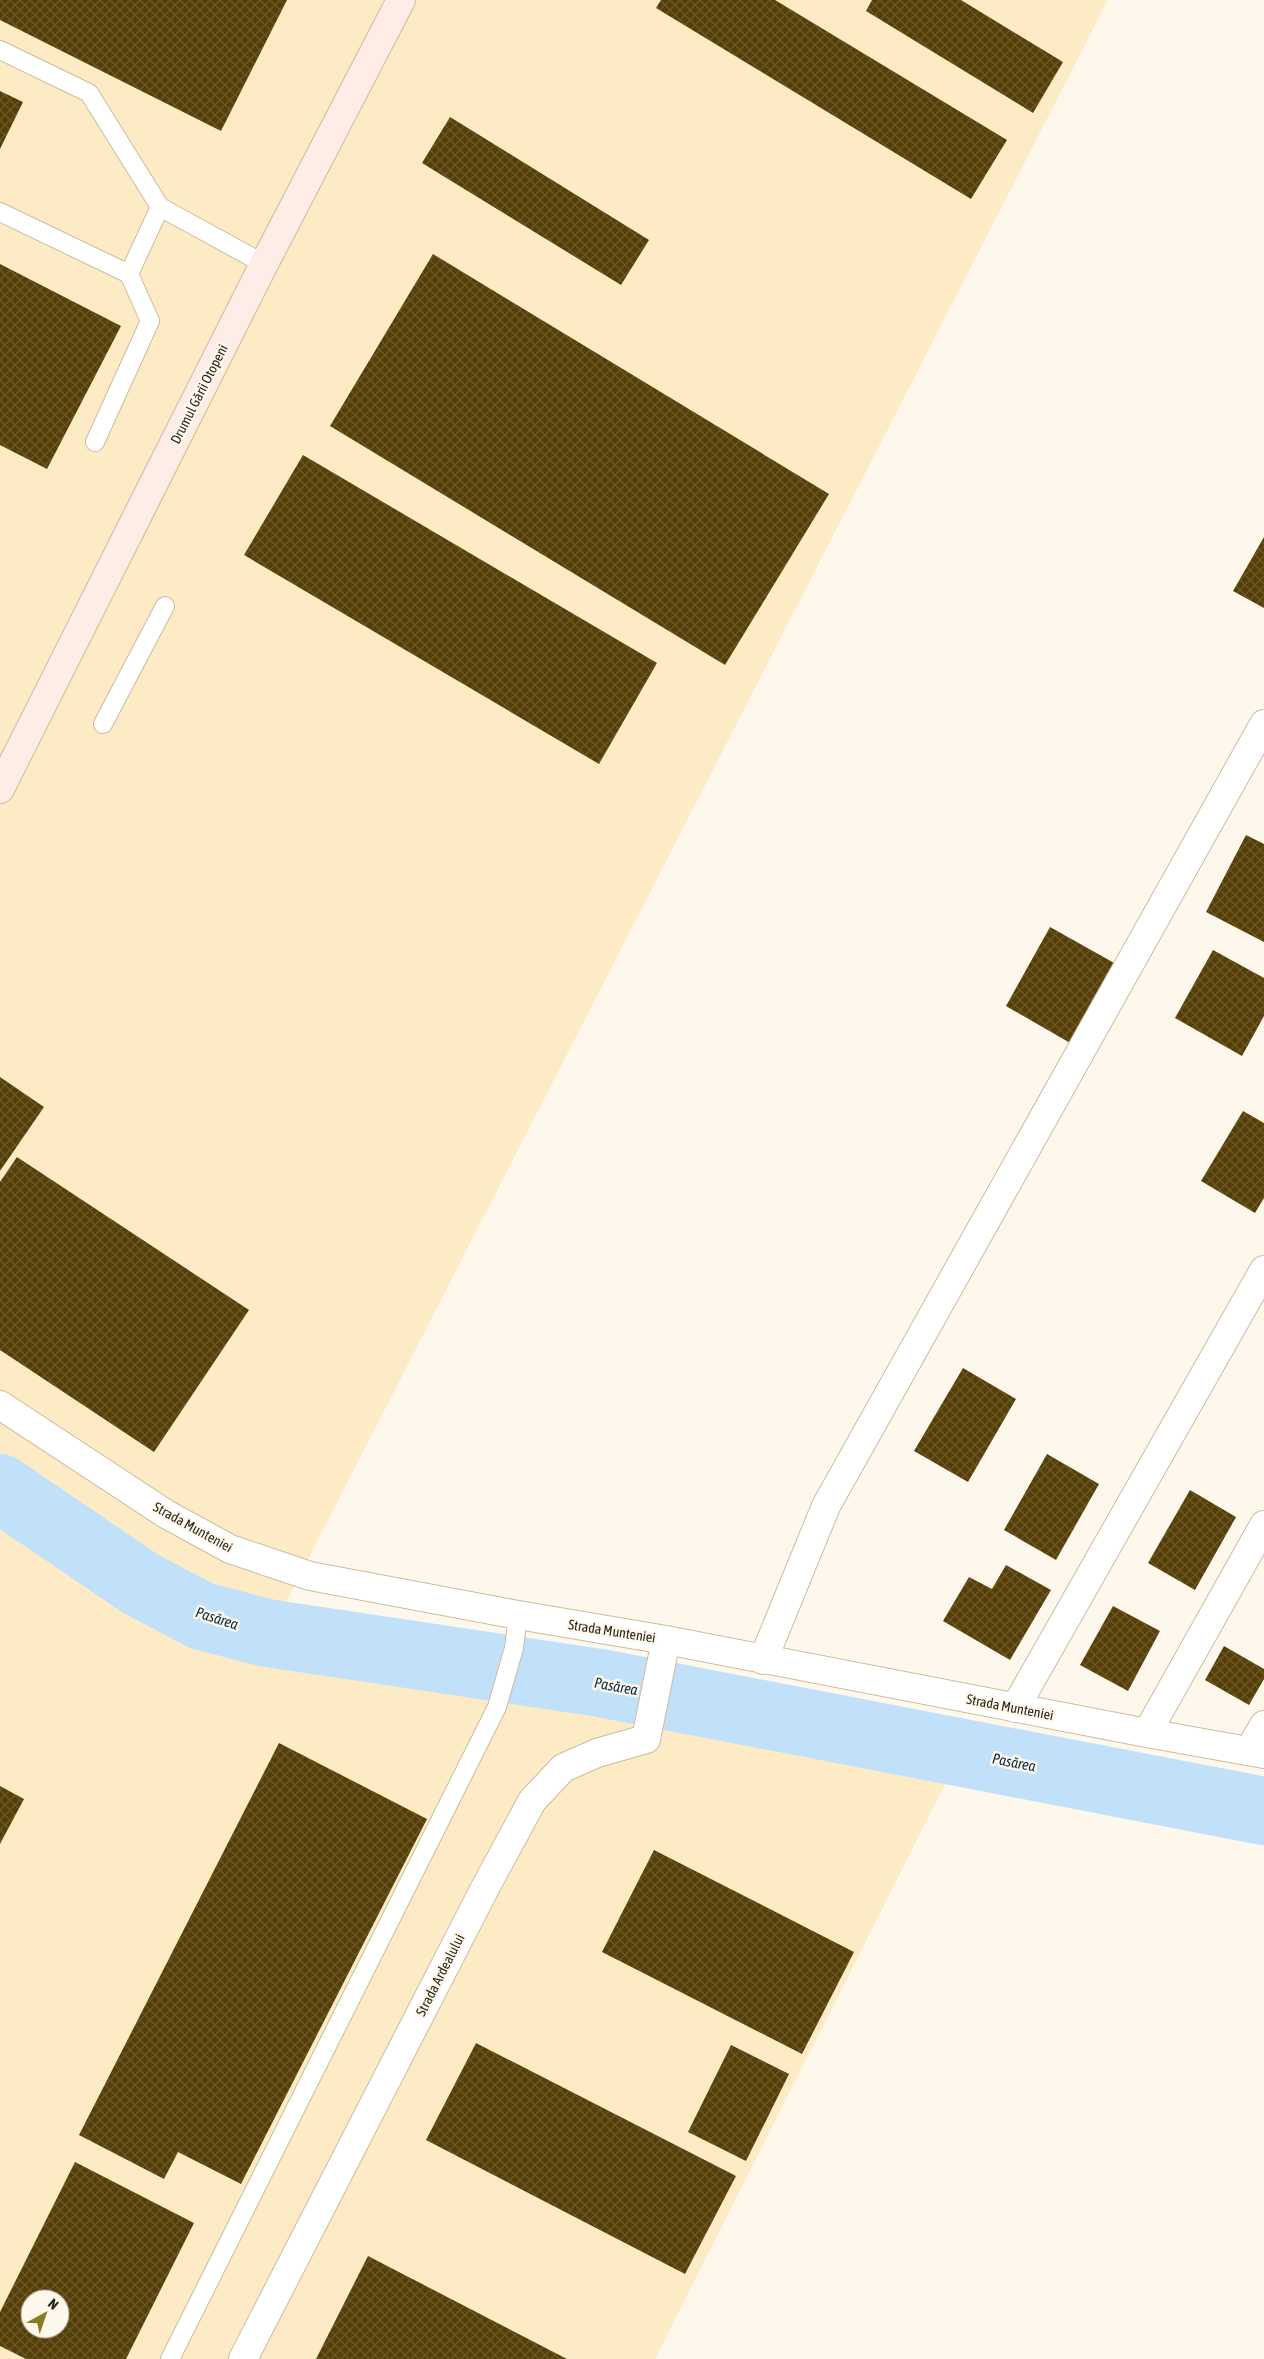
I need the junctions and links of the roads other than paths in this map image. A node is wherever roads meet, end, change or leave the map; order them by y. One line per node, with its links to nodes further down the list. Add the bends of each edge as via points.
1 (401, 0): 5 (main road, Drumul Gării Otopeni)
2 (0, 50): 3 (lane, via 89,92)
3 (160, 207): 5 (lane); 6 (lane)
4 (0, 212): 6 (lane)
5 (264, 264): 11 (main road, Drumul Gării Otopeni)
6 (129, 274): 7 (lane, via 150,321)
7 (95, 442)
8 (165, 606): 9 (lane)
9 (103, 724)
10 (1264, 724): 17 (street, via 826,1506)
11 (0, 789)
12 (1264, 1270): 18 (street)
13 (0, 1405): 15 (street, Strada Munteniei, via 166,1514 230,1549 310,1576)
14 (1264, 1525): 20 (street)
15 (518, 1615): 16 (street, Strada Munteniei); 22 (lane, via 514,1648 497,1707)
16 (663, 1652): 17 (street, Strada Munteniei); 23 (street, Strada Ardealului, via 646,1739 597,1753 563,1768 532,1801)
17 (763, 1660): 18 (street, Strada Munteniei)
18 (1015, 1708): 20 (street, Strada Munteniei)
19 (1264, 1725): 21 (street)
20 (1147, 1733): 21 (street, Strada Munteniei)
21 (1257, 1753)
22 (170, 2359)
23 (242, 2359)

